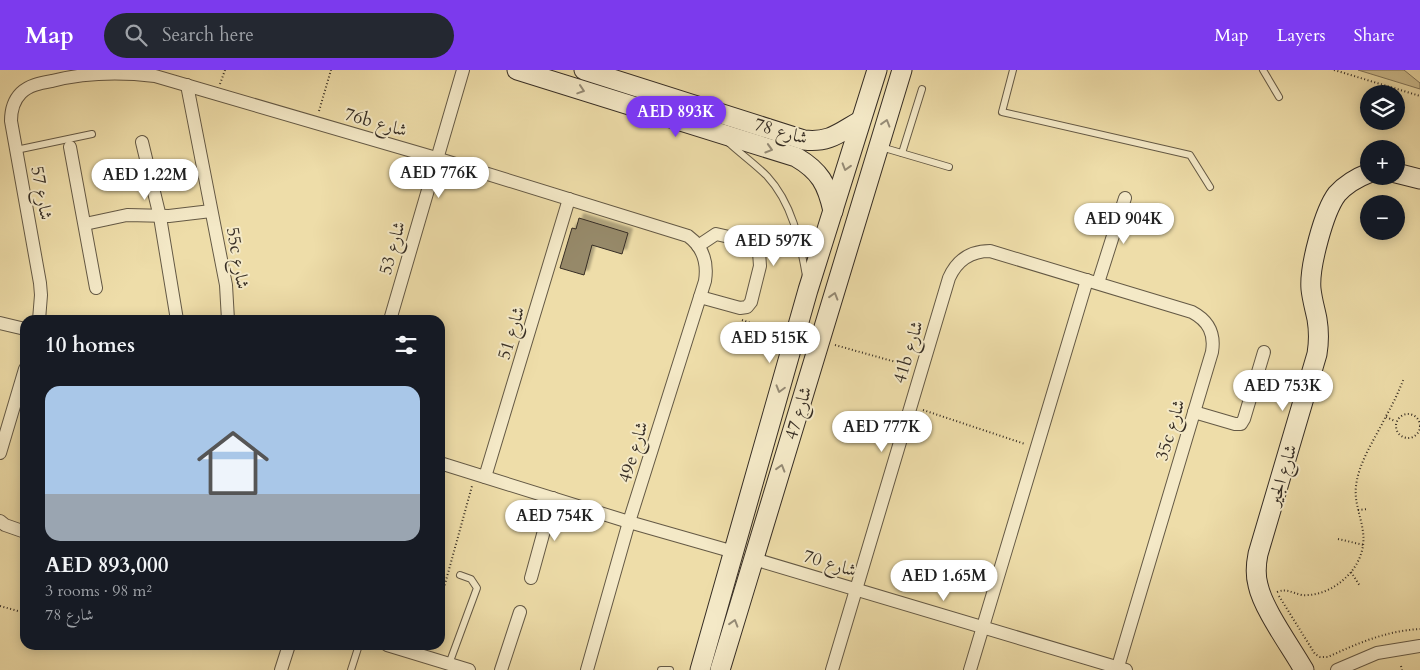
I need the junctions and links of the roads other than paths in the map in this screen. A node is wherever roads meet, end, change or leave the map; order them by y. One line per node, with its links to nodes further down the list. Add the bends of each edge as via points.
1 (463, 70): 20 (street, شارع 53)
2 (518, 70): 14 (street, شارع 78, one-way to 14)
3 (584, 70): 12 (street, شارع 78, via 804,140 826,140)
4 (877, 70): 12 (street, شارع 47)
5 (902, 70): 16 (street, شارع 47, one-way to 5)
6 (1013, 70): 25 (lane, via 1002,112 1190,155)
7 (1263, 70): 11 (lane)
8 (36, 84): 9 (street, 76b شارع, via 75,76 115,73 155,76); 18 (street, شارع 57, via 22,92 12,105)
9 (187, 85): 20 (street, 76b شارع); 28 (street, 55c شارع)
10 (922, 89): 19 (lane)
11 (1279, 97)
12 (860, 121): 29 (street, شارع 47, one-way to 29)
13 (92, 134): 18 (lane)
14 (718, 134): 29 (street, شارع 78, one-way to 29, via 796,157 810,166 821,177); 37 (lane, via 766,175 778,190 798,236)
15 (142, 142): 30 (street)
16 (879, 146): 19 (lane); 56 (street, شارع 47, one-way to 16)
17 (70, 147): 32 (street)
18 (16, 150): 39 (street, شارع 57, via 40,283)
19 (902, 153): 21 (lane)
20 (436, 158): 27 (street, 76b شارع); 42 (street, شارع 53)
21 (949, 167)
22 (1405, 175): 24 (street)
23 (1360, 177): 79 (street, شارع الجير, via 1337,195 1313,257 1311,288 1318,331 1317,354 1256,564 1261,595)
24 (1420, 179)
25 (1210, 187)
26 (1125, 198): 33 (street)
27 (569, 199): 34 (street, 76b شارع, via 681,234 694,240); 50 (street, شارع 51)
28 (211, 211): 30 (street); 41 (street, 55c شارع, via 226,285)
29 (833, 211): 37 (street, شارع 47)
30 (160, 216): 32 (street, via 127,215); 40 (street)
31 (1093, 220): 33 (lane)
32 (85, 224): 36 (street)
33 (1116, 227): 35 (street)
34 (698, 246): 38 (street, 49e شارع, via 706,266); 38 (street, via 716,234 751,242 760,252 761,261 747,307)
35 (1092, 281): 47 (street, 35c شارع, via 1192,312 1208,324 1213,342); 59 (street, 41b شارع, via 990,251 972,253 958,263 949,278); 61 (street)
36 (96, 288)
37 (808, 290): 55 (street, شارع 47, one-way to 55)
38 (700, 297): 53 (street, 49e شارع)
39 (40, 315)
40 (176, 315)
41 (228, 315)
42 (391, 315)
43 (0, 323): 44 (street)
44 (20, 328)
45 (1264, 352): 47 (street, via 1241,424)
46 (20, 386): 48 (street)
47 (1194, 412): 67 (street, 35c شارع)
48 (0, 452)
49 (445, 464): 50 (street)
50 (481, 475): 51 (street)
51 (554, 498): 53 (street); 58 (street)
52 (0, 521): 54 (street)
53 (629, 522): 55 (street); 72 (street, 49e شارع)
54 (20, 530)
55 (734, 552): 75 (street, شارع 47)
56 (754, 559): 59 (street, شارع 70); 76 (street, شارع 47, one-way to 56)
57 (460, 576): 66 (lane, via 472,579 477,588)
58 (531, 578)
59 (856, 590): 61 (street, شارع 70); 77 (street, 41b شارع)
60 (520, 612): 71 (street)
61 (983, 628): 67 (street, شارع 70); 78 (street)
62 (1420, 646): 80 (street, via 1377,654)
63 (287, 650): 68 (street)
64 (357, 650): 69 (lane)
65 (403, 650): 66 (street)
66 (449, 664): 70 (street)
67 (1120, 669)
68 (281, 670)
69 (350, 670)
70 (469, 670)
71 (501, 670)
72 (587, 670)
73 (661, 670): 74 (lane)
74 (670, 670)
75 (700, 670)
76 (720, 670)
77 (832, 670)
78 (970, 670)
79 (1304, 670)
80 (1337, 670)

